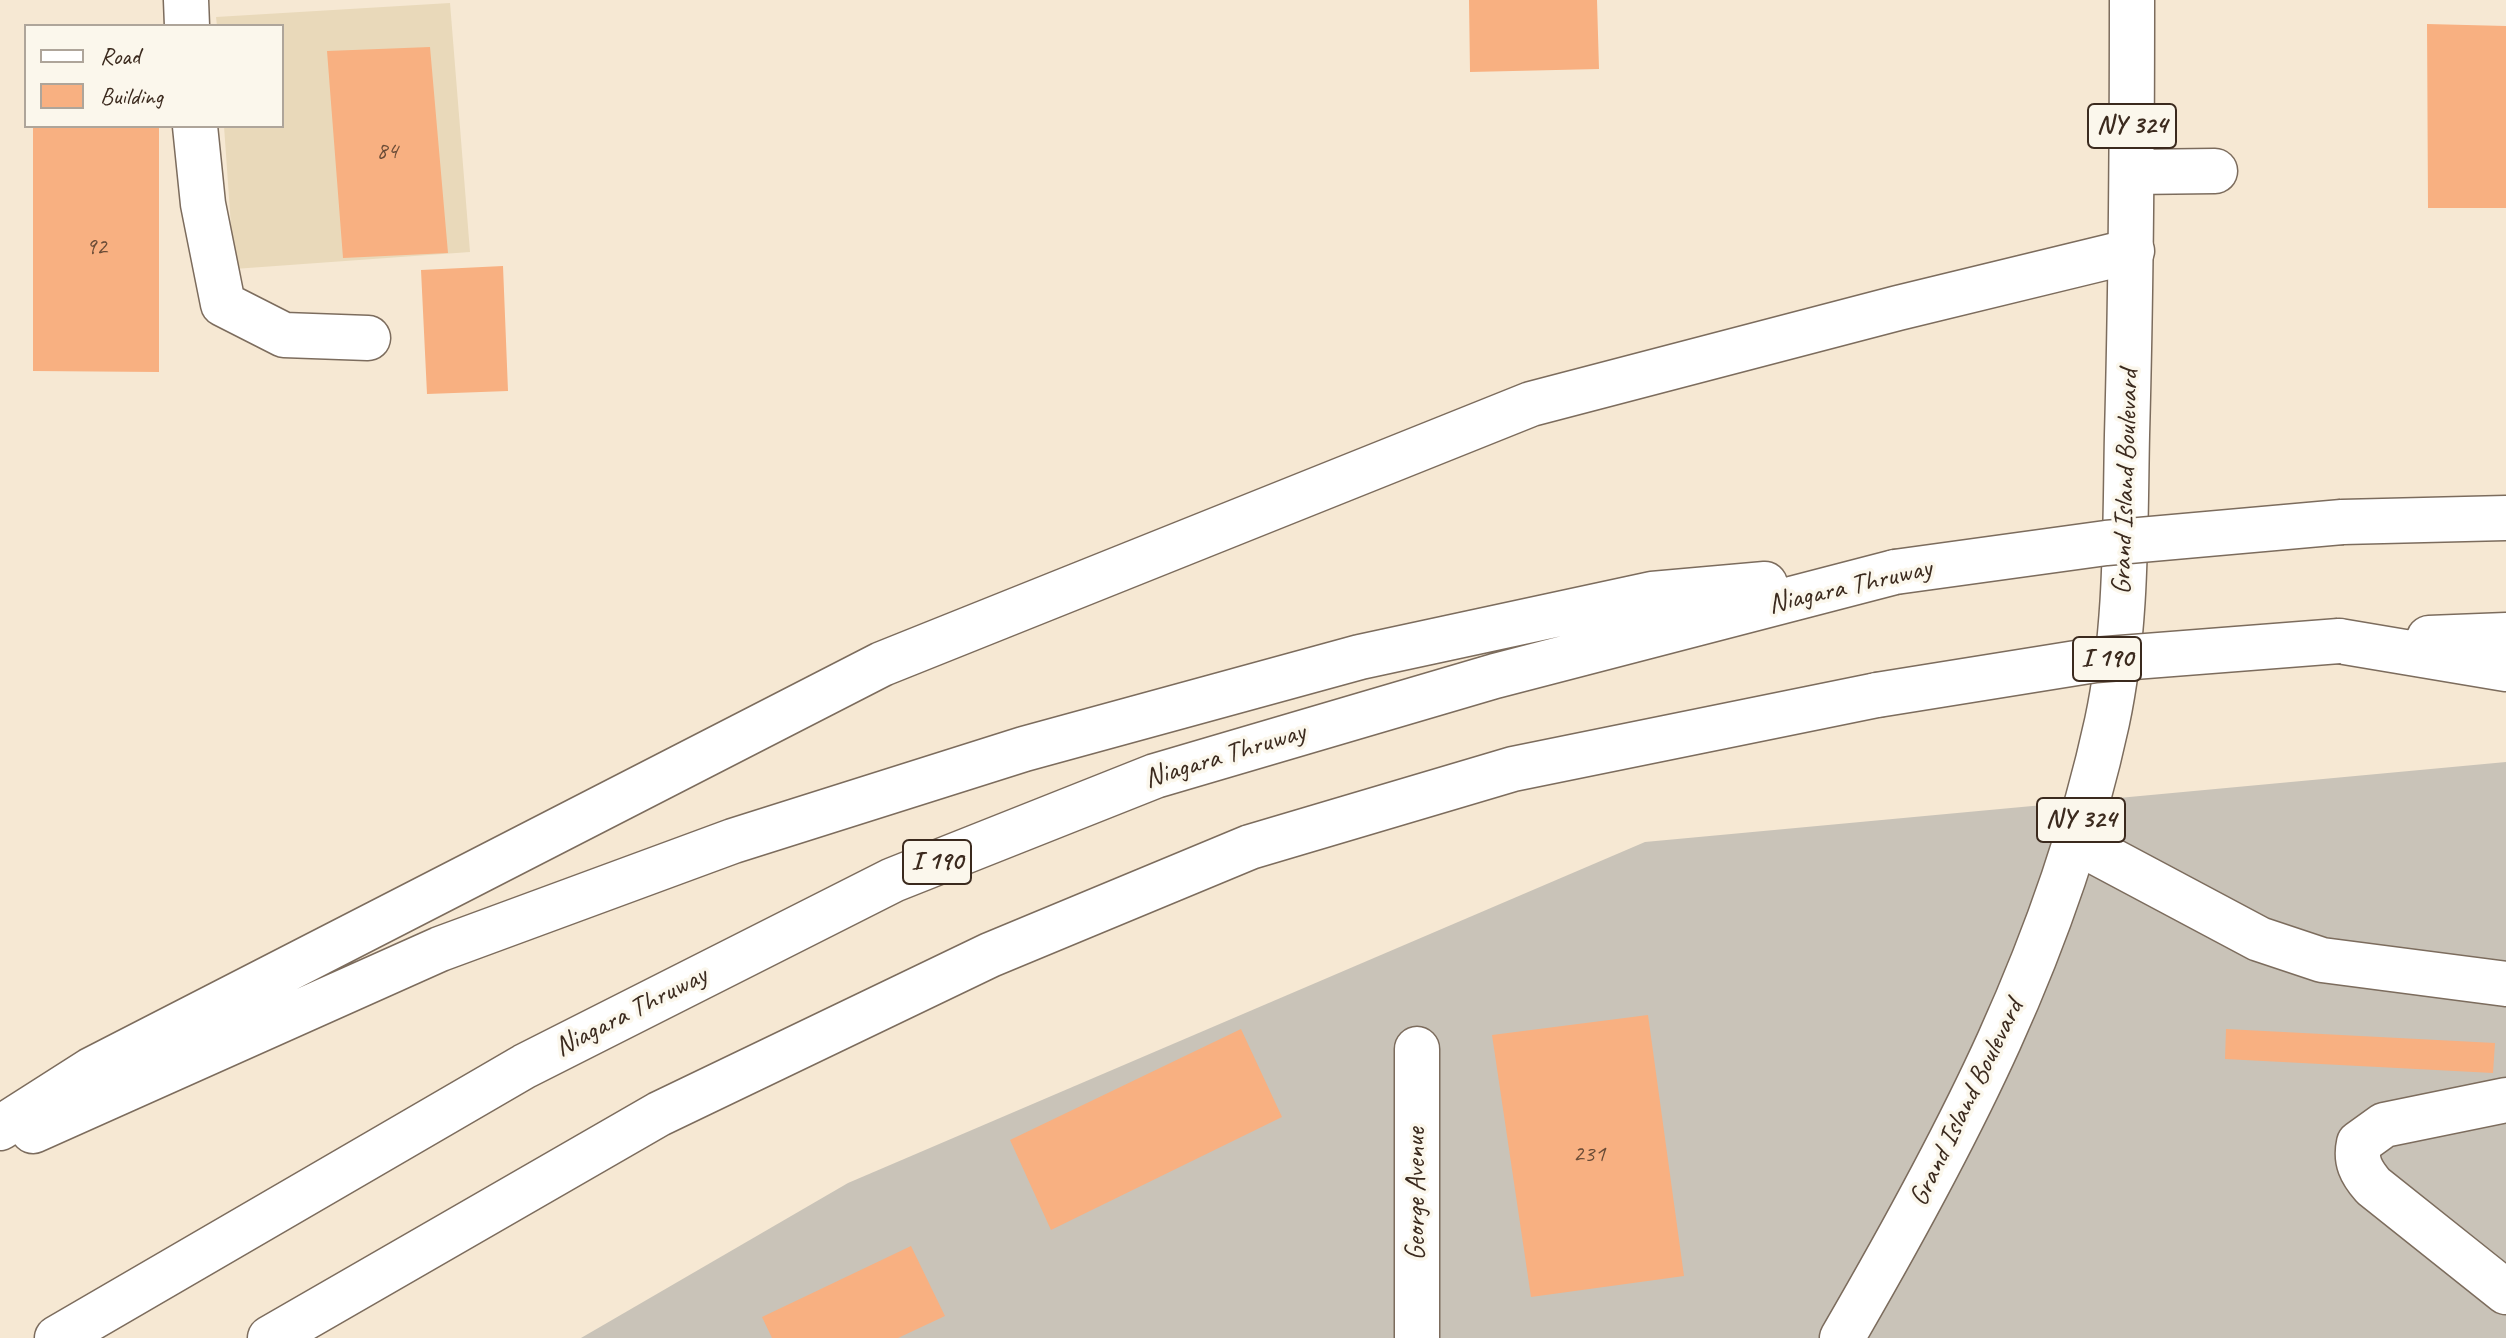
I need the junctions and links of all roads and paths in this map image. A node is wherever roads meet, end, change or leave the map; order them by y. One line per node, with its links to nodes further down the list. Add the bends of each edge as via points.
1 (186, 0): 3 (main road)
2 (2132, 0): 6 (main road, Grand Island Boulevard / NY 324)
3 (187, 24)
4 (195, 128): 8 (main road, via 203,204 223,304 284,335)
5 (2215, 171): 6 (main road)
6 (2132, 172): 7 (main road, Grand Island Boulevard / NY 324)
7 (2132, 251): 14 (main road, Grand Island Boulevard / NY 324, via 2123,600 2107,720); 18 (main road, via 1531,404 882,664 91,1070)
8 (368, 338)
9 (2506, 518): 10 (main road, Niagara Thruway / I 190, bridge, via 2342,522 2106,543)
10 (1895, 572): 19 (main road, via 1652,594 1360,657 1024,749 733,841 440,949); 22 (main road, Niagara Thruway / I 190, via 1495,676 1155,776 893,880 525,1066)
11 (2506, 635): 12 (main road, I 190)
12 (2339, 641): 13 (main road); 20 (main road, I 190, bridge, via 2095,660 1877,695 1513,769 1250,847 990,955 659,1114)
13 (2506, 669)
14 (2075, 841): 15 (main road, via 2259,939 2322,960); 26 (main road, Grand Island Boulevard / NY 324, via 2035,958 1965,1119)
15 (2506, 984)
16 (1417, 1049): 25 (main road, George Avenue)
17 (2506, 1100): 21 (main road, via 2384,1125 2359,1143 2356,1155 2373,1186)
18 (0, 1128)
19 (0, 1144)
20 (351, 1292): 23 (main road, I 190); 24 (main road)
21 (2506, 1292)
22 (57, 1338)
23 (270, 1338)
24 (285, 1338)
25 (1417, 1338)
26 (1842, 1338)

